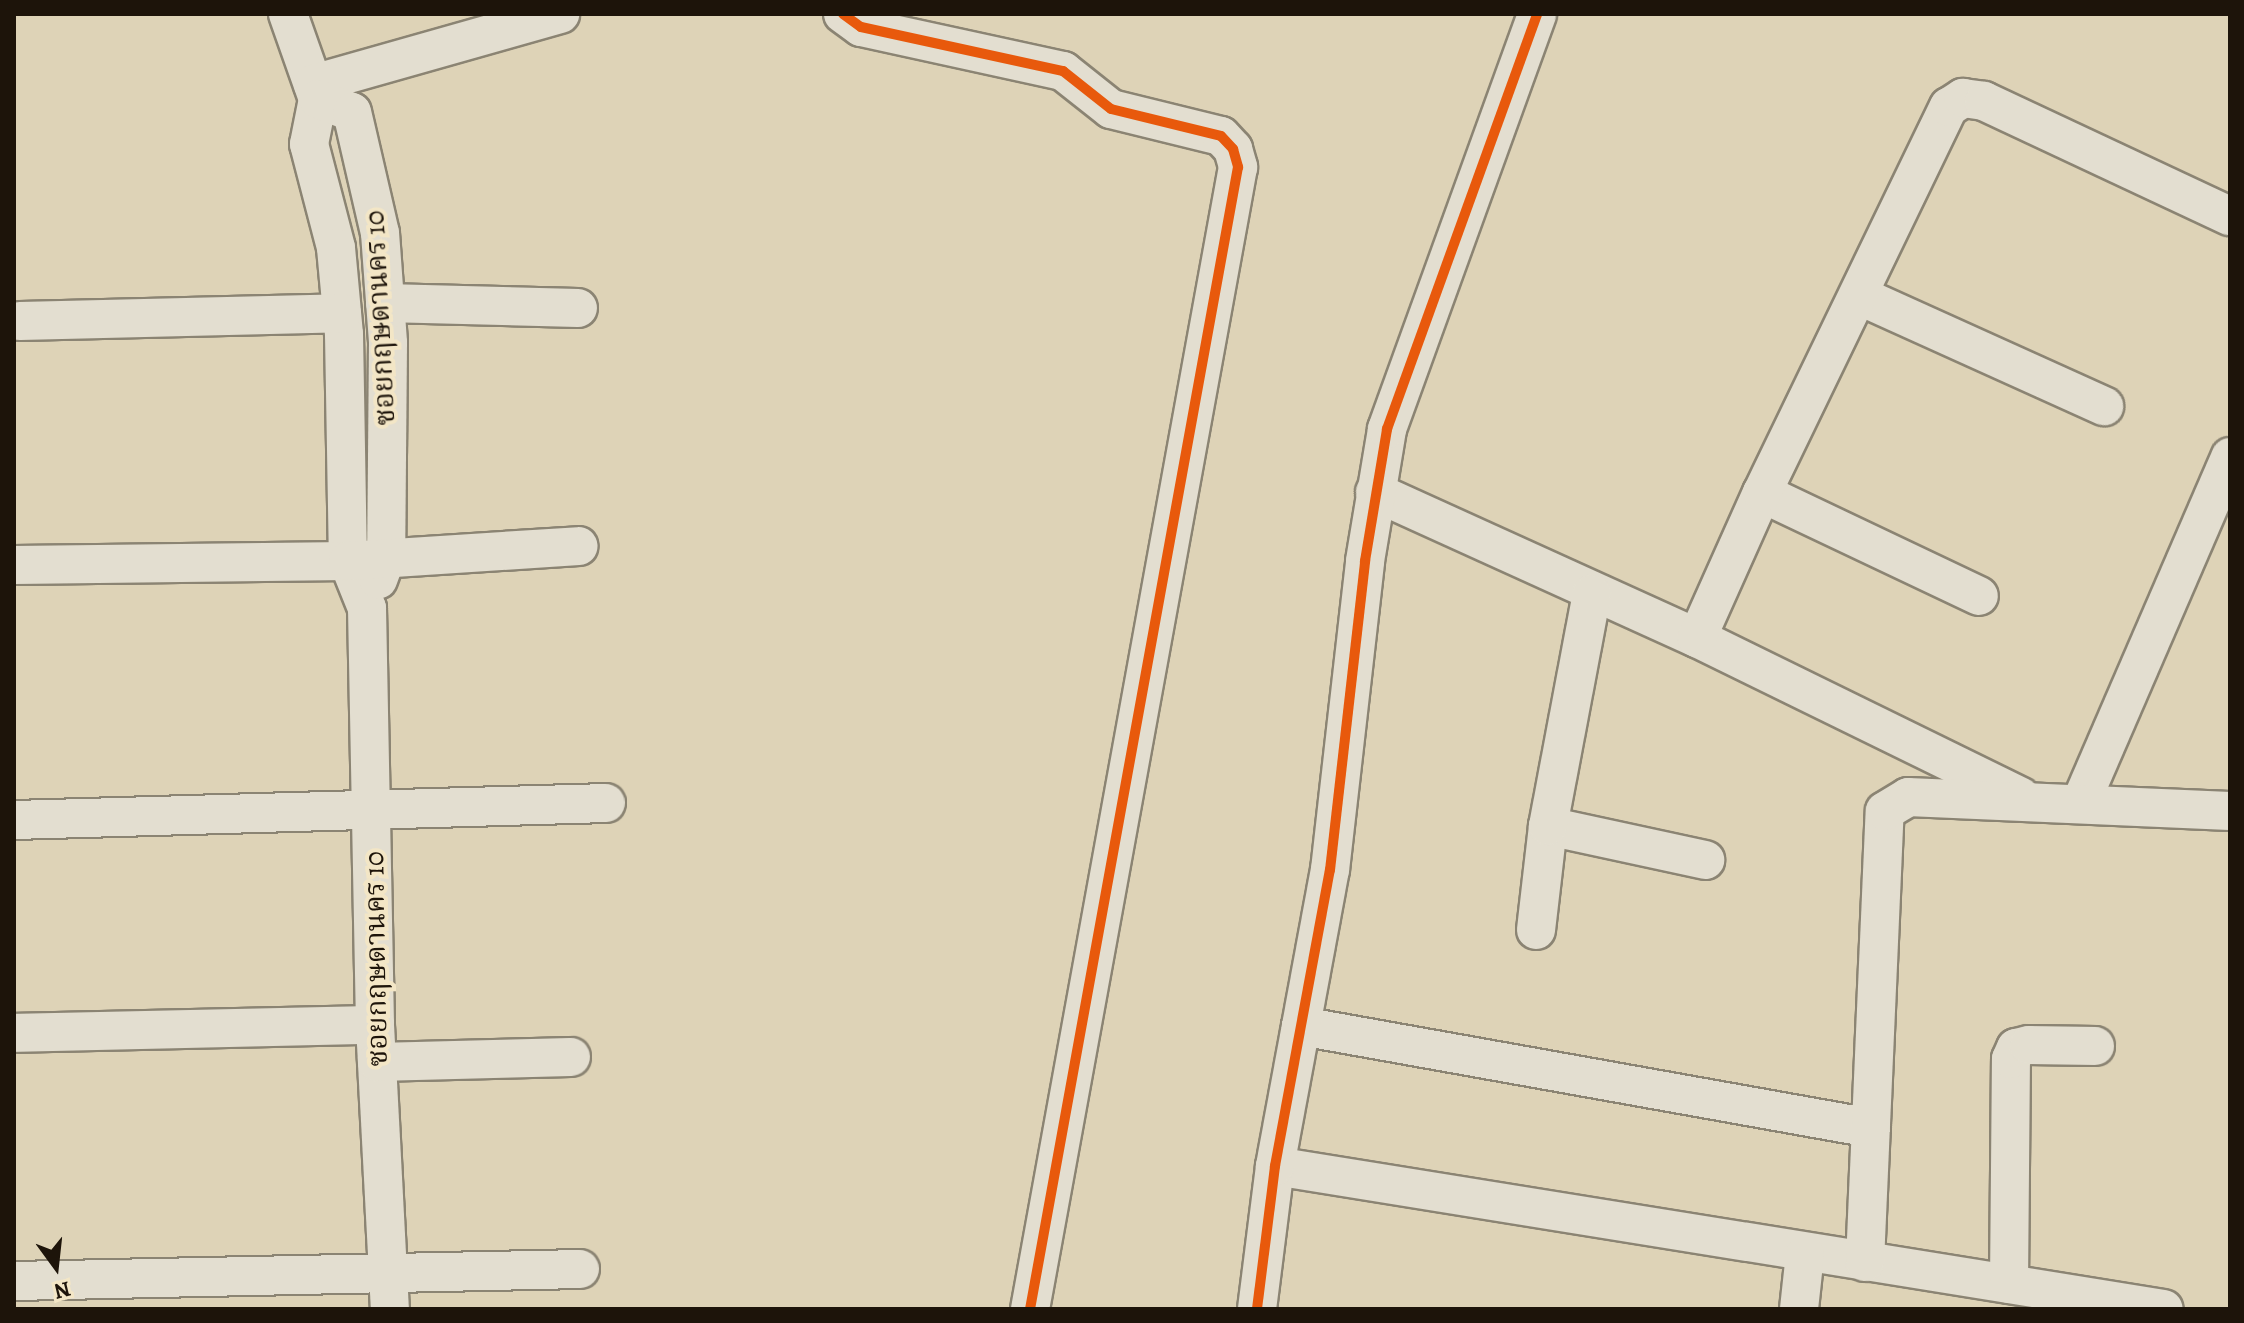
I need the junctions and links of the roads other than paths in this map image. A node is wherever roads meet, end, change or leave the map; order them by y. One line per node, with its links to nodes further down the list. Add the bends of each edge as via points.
1 (288, 14): 5 (street)
2 (560, 14): 5 (street)
3 (843, 14): 46 (street, via 861,27 1063,71 1111,109 1221,136 1233,149 1238,167)
4 (1537, 14): 14 (street, via 1392,414)
5 (316, 92): 8 (street, ซอยกฤษดานคร 10, via 352,112 380,233); 10 (street, ซอยกฤษดานคร 10, via 309,144 336,248)
6 (2230, 216): 7 (street, via 1984,101 1963,98 1949,107)
7 (1860, 296): 12 (street); 15 (street)
8 (385, 303): 9 (street); 17 (street, ซอยกฤษดานคร 10)
9 (578, 308)
10 (342, 313): 11 (street); 18 (street, ซอยกฤษดานคร 10)
11 (20, 321)
12 (2104, 406)
13 (2229, 461): 25 (street)
14 (1375, 492): 20 (street); 33 (street, via 1330,870)
15 (1762, 493): 21 (street); 23 (street)
16 (579, 546): 17 (street)
17 (386, 558): 18 (street); 22 (street, ซอยกฤษดานคร 10)
18 (348, 561): 19 (street); 22 (street, ซอยกฤษดานคร 10)
19 (14, 565)
20 (1592, 594): 23 (street); 30 (street)
21 (1979, 596)
22 (367, 608): 28 (street, ซอยกฤษดานคร 10)
23 (1697, 638): 24 (street)
24 (2031, 801): 25 (street); 38 (street, via 1908,797 1885,811)
25 (2081, 802): 27 (street)
26 (606, 803): 28 (street)
27 (2230, 811)
28 (374, 812): 29 (street); 35 (street, ซอยกฤษดานคร 10)
29 (14, 820)
30 (1548, 826): 31 (street); 32 (street)
31 (1705, 860)
32 (1536, 930)
33 (1301, 1026): 38 (street); 39 (street)
34 (14, 1033): 35 (street)
35 (376, 1044): 37 (street); 45 (street, ซอยกฤษดานคร 10)
36 (2095, 1046): 44 (street, via 2029,1045 2016,1048 2011,1059)
37 (571, 1057)
38 (1871, 1128): 41 (street)
39 (1275, 1166): 40 (street); 47 (street)
40 (1805, 1254): 41 (street); 48 (street)
41 (1865, 1262): 44 (street)
42 (580, 1269): 45 (street)
43 (14, 1281): 45 (street)
44 (2009, 1284): 49 (street)
45 (390, 1293)
46 (1030, 1309)
47 (1257, 1309)
48 (1799, 1309)
49 (2164, 1309)

